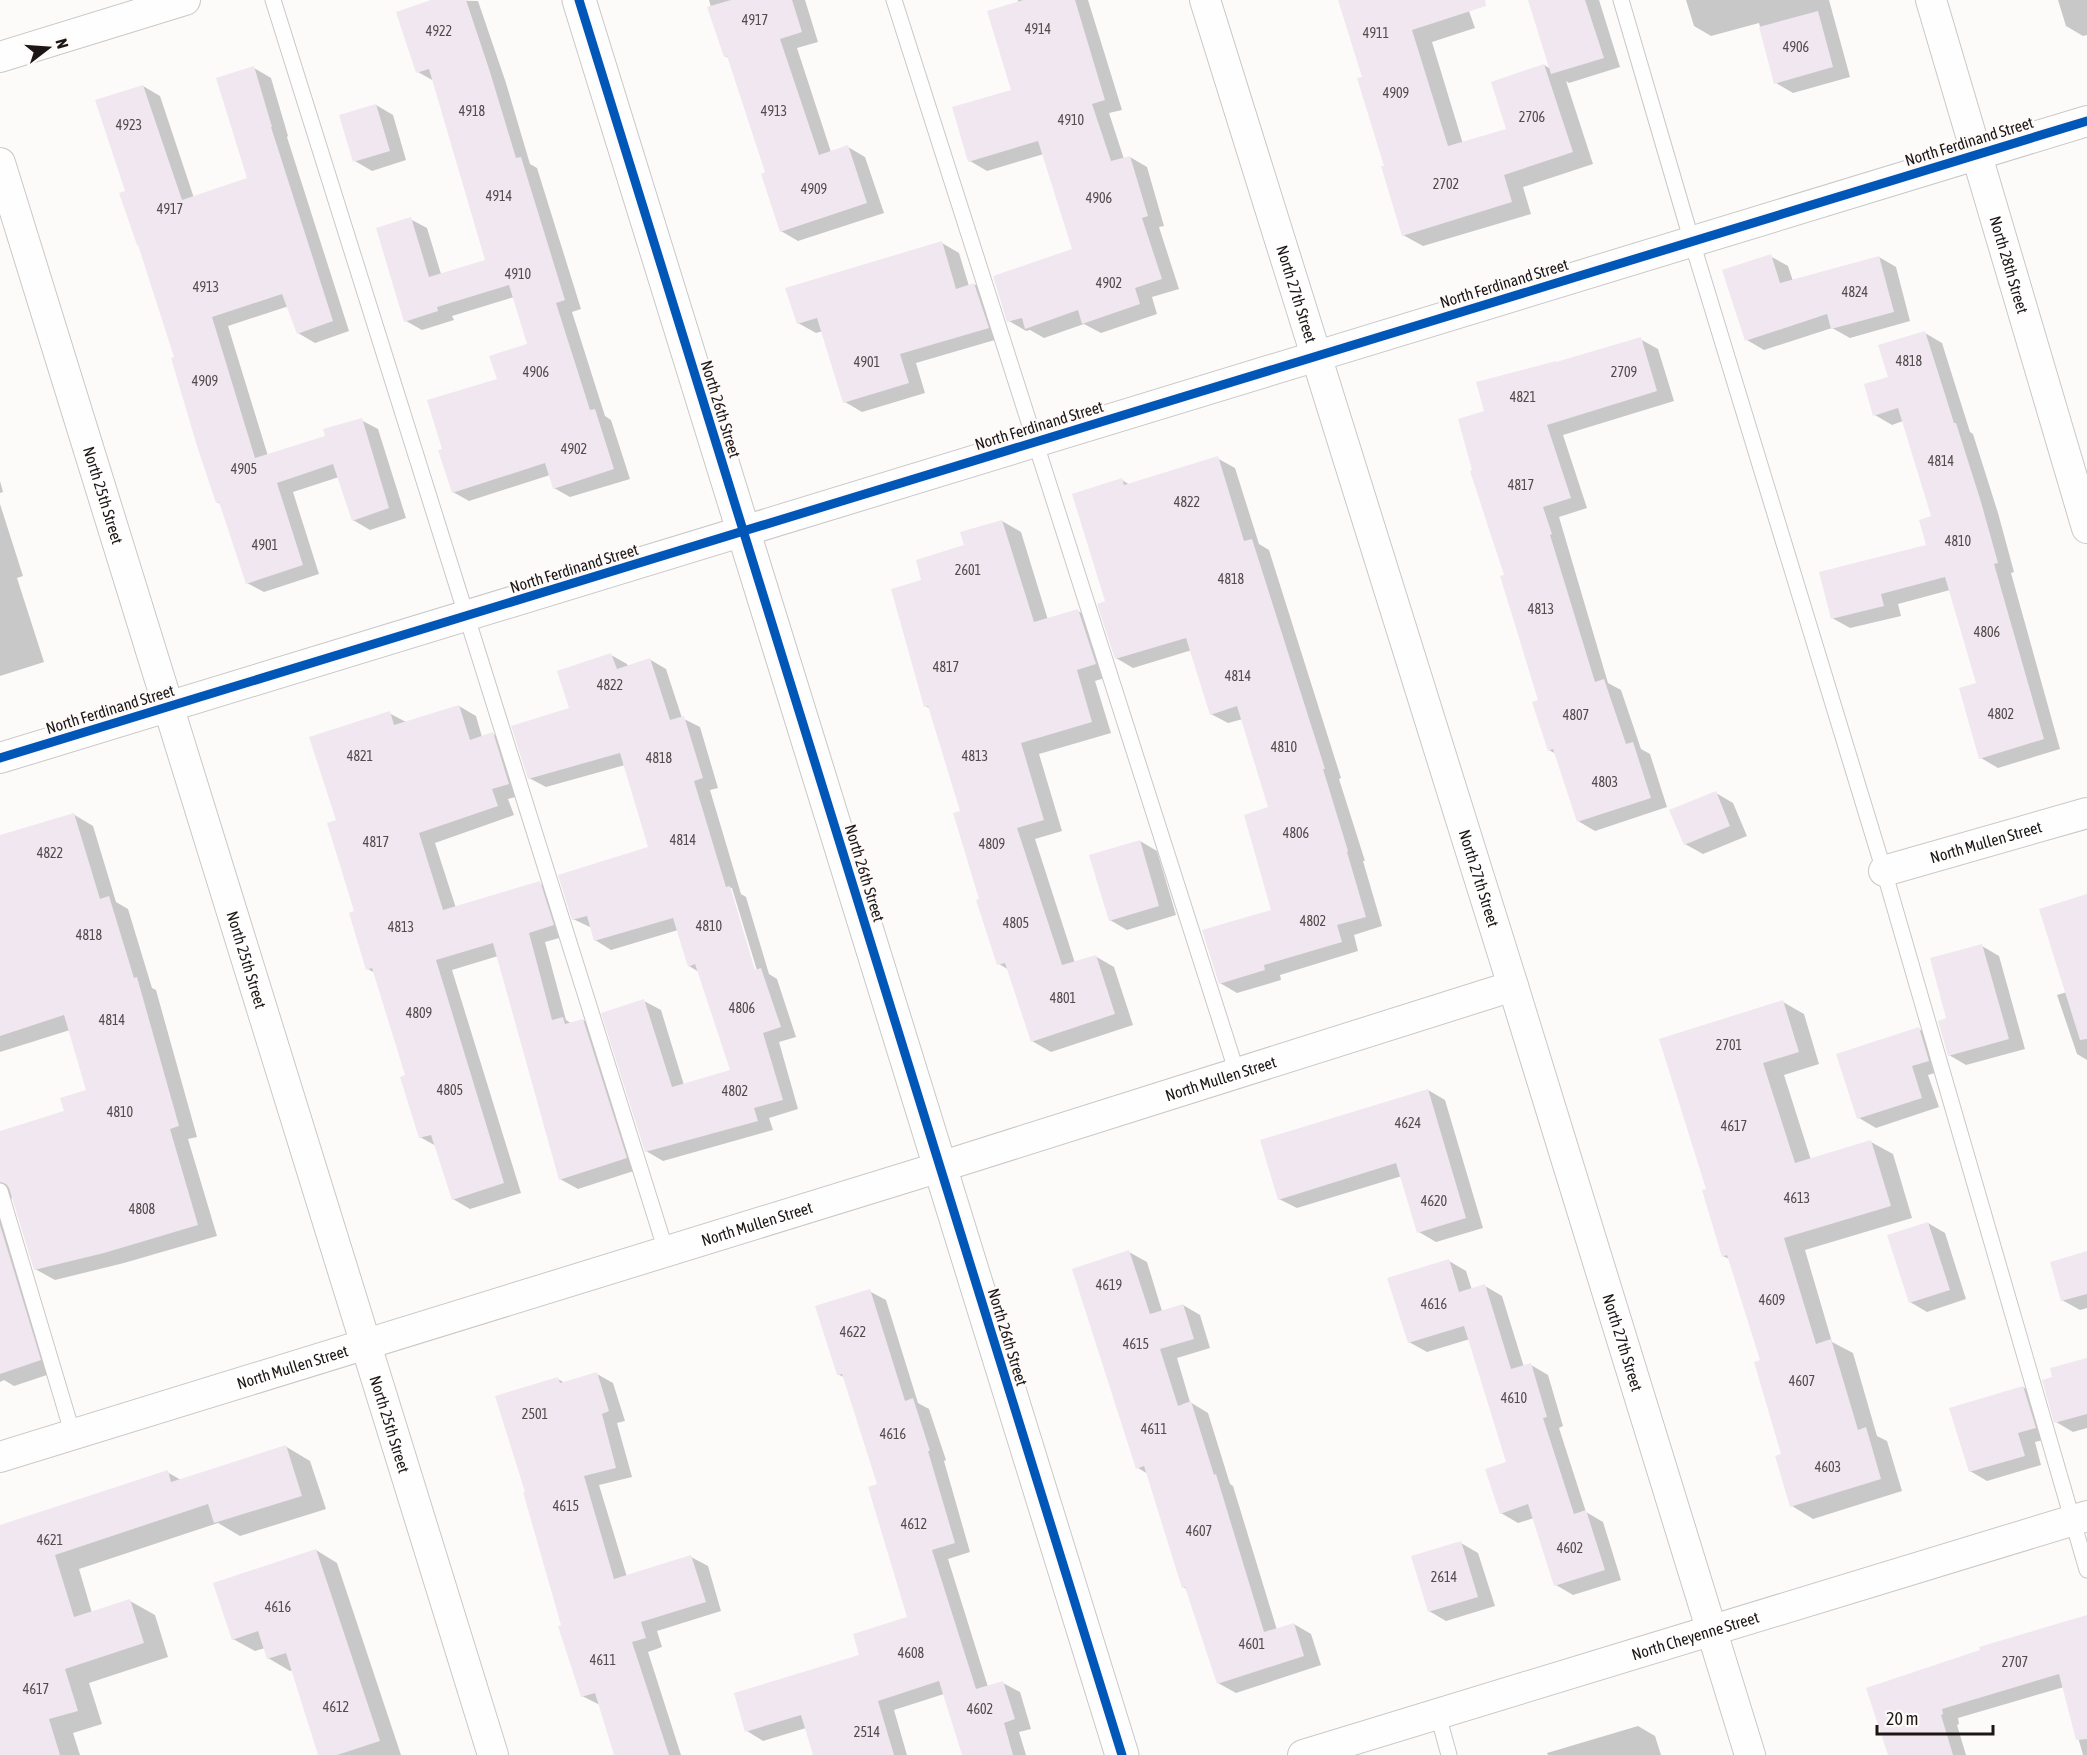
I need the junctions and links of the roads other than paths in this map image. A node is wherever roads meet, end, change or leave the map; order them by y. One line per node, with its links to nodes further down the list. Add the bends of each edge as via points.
1 (185, 0): 8 (street)
2 (273, 0): 17 (lane)
3 (579, 0): 16 (street, North 26th Street)
4 (894, 0): 14 (lane)
5 (1205, 0): 13 (street, North 27th Street)
6 (1620, 0): 12 (lane)
7 (1931, 0): 10 (street, North 28th Street)
8 (0, 57)
9 (2087, 121): 10 (street, North Ferdinand Street)
10 (1976, 155): 12 (street, North Ferdinand Street); 15 (street, North 28th Street)
11 (0, 163): 18 (street, North 25th Street)
12 (1692, 242): 13 (street, North Ferdinand Street); 21 (lane)
13 (1315, 357): 14 (street, North Ferdinand Street); 22 (street, North 27th Street)
14 (1036, 442): 16 (street, North Ferdinand Street); 23 (lane)
15 (2087, 528)
16 (744, 532): 17 (street, North Ferdinand Street); 24 (street, North 26th Street)
17 (467, 616): 18 (street, North Ferdinand Street); 26 (lane)
18 (170, 706): 19 (street, North Ferdinand Street); 27 (street, North 25th Street)
19 (0, 758)
20 (2087, 813): 21 (street, North Mullen Street)
21 (1884, 871): 30 (lane)
22 (1513, 986): 23 (street, North Mullen Street); 32 (street, North 27th Street)
23 (1237, 1073): 24 (street, North Mullen Street)
24 (940, 1167): 26 (street, North Mullen Street); 35 (street, North 26th Street)
25 (0, 1191): 28 (lane)
26 (666, 1251): 27 (street, North Mullen Street)
27 (364, 1345): 28 (street, North Mullen Street); 34 (street, North 25th Street)
28 (73, 1435): 29 (street, North Mullen Street)
29 (0, 1457)
30 (2080, 1519): 31 (lane); 32 (street, North Cheyenne Street)
31 (2087, 1570)
32 (1712, 1630): 33 (street, North Cheyenne Street); 38 (street, North 27th Street)
33 (1438, 1715): 36 (street, North Cheyenne Street); 37 (lane)
34 (493, 1755)
35 (1122, 1755)
36 (1303, 1755)
37 (1449, 1755)
38 (1750, 1755)

